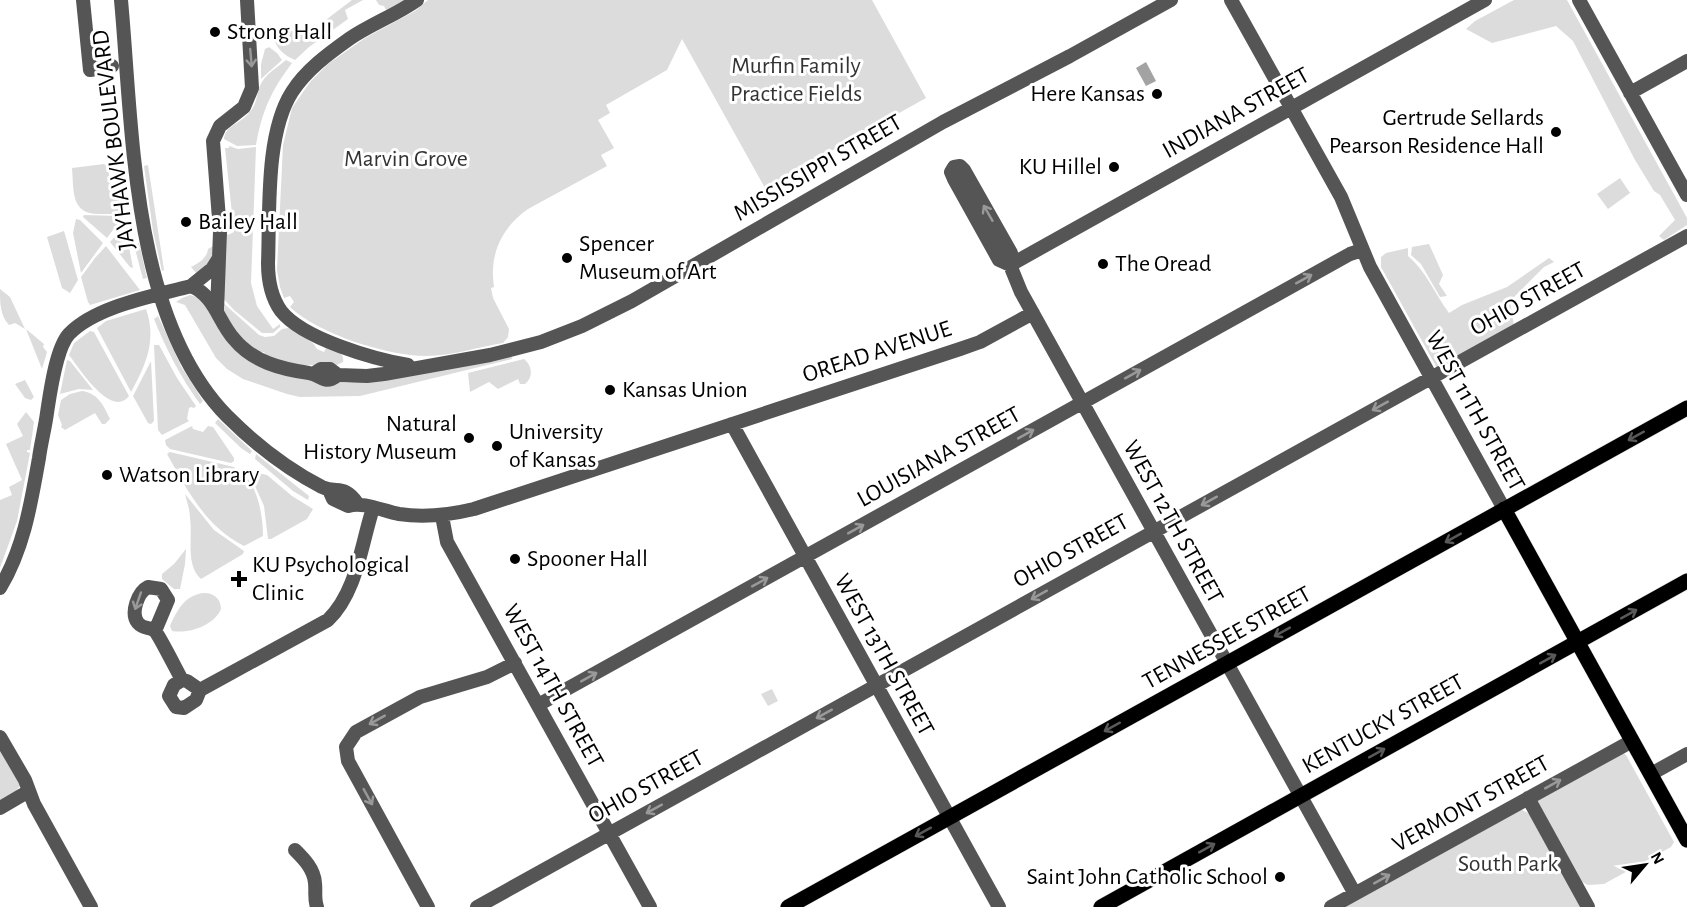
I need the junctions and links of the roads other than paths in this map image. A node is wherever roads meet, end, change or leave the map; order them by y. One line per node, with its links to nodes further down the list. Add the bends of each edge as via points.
1 (121, 0): 19 (street, JAYHAWK BOULEVARD, via 138,189)
2 (247, 0): 16 (street, one-way to 16, via 252,88 244,107 220,126 213,141)
3 (417, 0): 22 (street, via 351,38 314,66 292,92 276,129 268,263 273,296 281,311 301,327)
4 (1171, 0): 23 (street, MISSISSIPPI STREET, via 943,122 604,315 542,342)
5 (1231, 0): 12 (street, WEST 11TH STREET)
6 (1485, 0): 12 (street, INDIANA STREET)
7 (1579, 0): 11 (street)
8 (83, 14): 10 (street, via 90,70)
9 (1687, 61): 11 (street)
10 (112, 66)
11 (1630, 93): 13 (street)
12 (1291, 108): 15 (street, WEST 11TH STREET, via 1341,197); 17 (street, INDIANA STREET)
13 (1687, 195)
14 (1687, 236): 25 (street, OHIO STREET)
15 (1362, 250): 25 (street, WEST 11TH STREET); 26 (street, LOUISIANA STREET, one-way to 15)
16 (219, 258): 18 (street); 20 (street)
17 (1010, 265): 17 (street, WEST 12TH STREET, one-way to 17, via 1011,253 964,170 954,167 954,179 999,260); 21 (street, WEST 12TH STREET)
18 (191, 286): 19 (street); 20 (street, MISSISSIPPI STREET, via 207,296)
19 (160, 294): 29 (street, JAYHAWK BOULEVARD, via 180,347 218,406 278,460 329,490 338,489 357,503); 35 (street, via 88,319 62,344 30,509 22,539)
20 (217, 311): 24 (street, MISSISSIPPI STREET, via 232,338 253,357 313,374 321,380)
21 (1033, 313): 26 (street, WEST 12TH STREET); 28 (street, OREAD AVENUE, via 980,342)
22 (355, 351): 23 (street); 24 (street)
23 (416, 366): 24 (street, MISSISSIPPI STREET, via 384,374)
24 (344, 375)
25 (1431, 378): 30 (street, WEST 11TH STREET); 32 (street, OHIO STREET, one-way to 32)
26 (1082, 403): 32 (street, WEST 12TH STREET); 33 (street, LOUISIANA STREET, one-way to 26)
27 (1687, 408): 30 (main road, TENNESSEE STREET, one-way to 30)
28 (732, 424): 31 (street, JAYHAWK BOULEVARD, via 474,509); 33 (street, WEST 13TH STREET)
29 (373, 508): 31 (street, JAYHAWK BOULEVARD); 42 (street, via 355,573 338,611)
30 (1504, 509): 37 (main road, WEST 11TH STREET); 39 (main road, TENNESSEE STREET, one-way to 39)
31 (442, 516): 38 (street, WEST 14TH STREET, via 447,542)
32 (1153, 532): 39 (street, WEST 12TH STREET); 41 (street, OHIO STREET, one-way to 41)
33 (805, 557): 41 (street, WEST 13TH STREET); 43 (street, LOUISIANA STREET, one-way to 33)
34 (1687, 581): 37 (main road, KENTUCKY STREET, one-way to 34)
35 (0, 588)
36 (155, 631): 40 (street)
37 (1577, 642): 45 (main road, WEST 11TH STREET); 49 (main road, KENTUCKY STREET, one-way to 37)
38 (514, 663): 43 (street, WEST 14TH STREET); 59 (street, one-way to 59, via 487,677 420,697 356,732 348,742 346,754)
39 (1226, 664): 49 (street, WEST 12TH STREET); 52 (main road, TENNESSEE STREET, one-way to 52)
40 (182, 680): 42 (street); 42 (street, via 170,692 176,706 189,707)
41 (876, 685): 52 (street, WEST 13TH STREET); 53 (street, OHIO STREET, one-way to 53)
42 (200, 690)
43 (538, 705): 53 (street, WEST 14TH STREET)
44 (0, 737): 48 (street)
45 (1632, 741): 47 (main road, WEST 11TH STREET); 50 (street, VERMONT STREET, one-way to 45)
46 (1687, 754): 47 (street)
47 (1651, 774): 54 (main road, WEST 11TH STREET)
48 (29, 791): 51 (street); 57 (street)
49 (1300, 796): 56 (street, WEST 12TH STREET); 64 (main road, KENTUCKY STREET, one-way to 49)
50 (1528, 798): 56 (street, VERMONT STREET, one-way to 50); 66 (street)
51 (0, 807)
52 (948, 818): 62 (main road, TENNESSEE STREET, one-way to 62); 63 (street, WEST 13TH STREET)
53 (609, 833): 60 (street, OHIO STREET); 61 (street, WEST 14TH STREET)
54 (1687, 840)
55 (295, 850): 58 (street, via 314,877)
56 (1354, 894): 65 (street, VERMONT STREET)
57 (91, 907)
58 (317, 907)
59 (428, 907)
60 (477, 907)
61 (650, 907)
62 (788, 907)
63 (999, 907)
64 (1101, 907)
65 (1331, 907)
66 (1588, 907)

